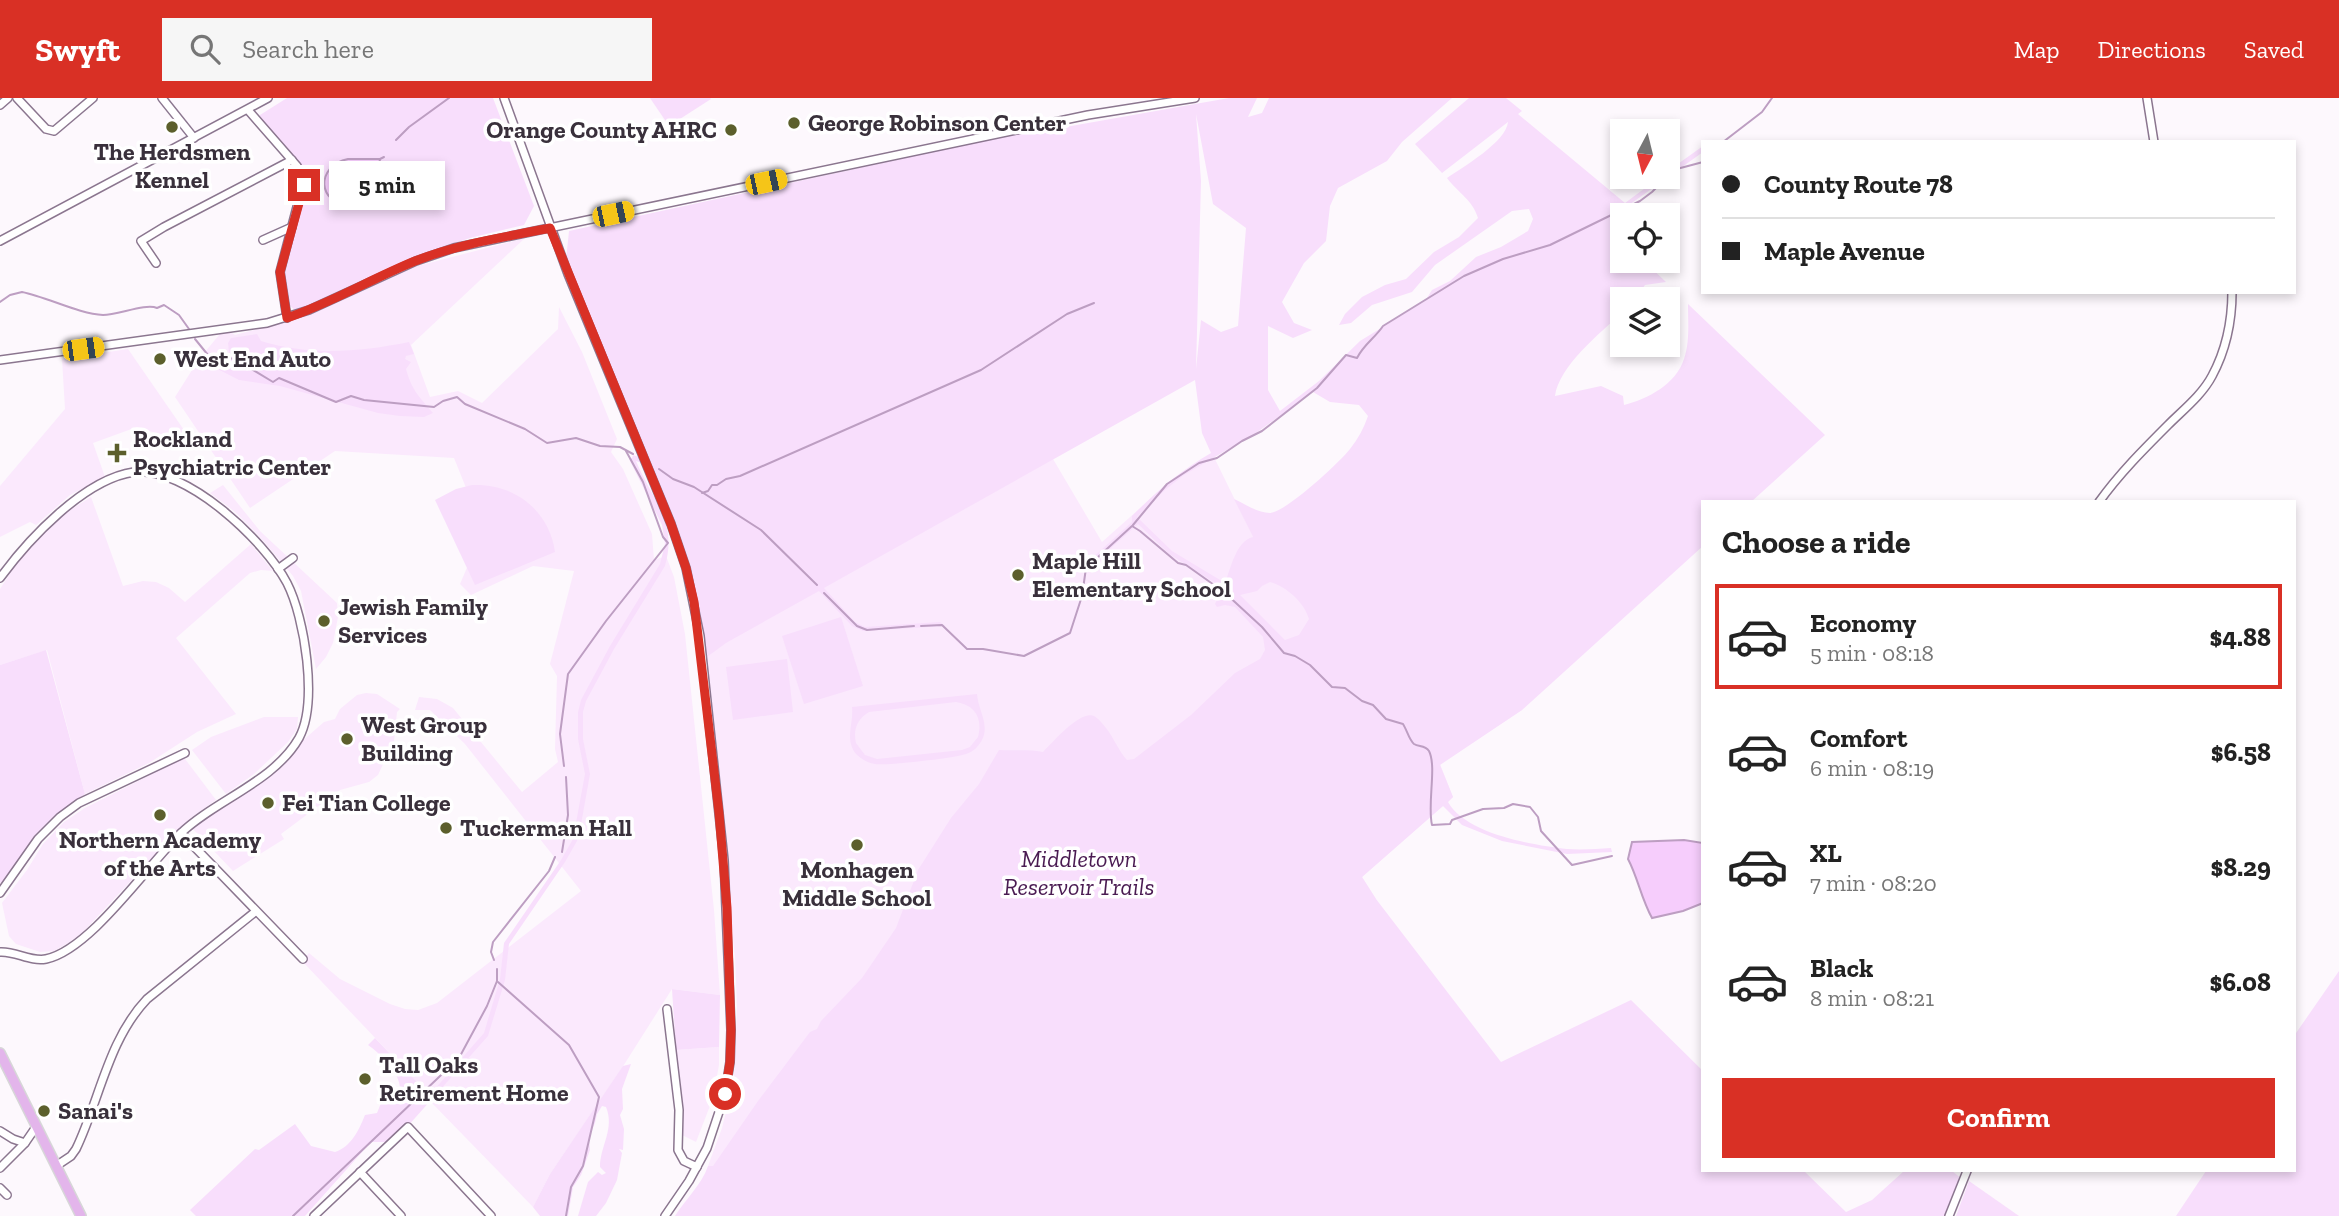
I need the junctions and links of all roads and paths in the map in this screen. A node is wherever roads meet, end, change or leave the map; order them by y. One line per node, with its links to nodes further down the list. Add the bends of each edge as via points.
1 (8, 98): 9 (street)
2 (17, 98): 3 (street, via 51,131)
3 (93, 98)
4 (162, 98): 11 (street)
5 (268, 98): 10 (street)
6 (504, 98): 15 (street)
7 (1195, 98): 15 (street, via 1088,115)
8 (2147, 98): 12 (street)
9 (0, 105)
10 (248, 110): 11 (street); 13 (street)
11 (194, 138): 17 (street)
12 (2154, 140)
13 (292, 160): 14 (street, via 304,180); 18 (street, via 141,241)
14 (292, 227): 16 (street); 20 (street, via 280,272)
15 (550, 228): 20 (street, via 454,248 416,261); 39 (street, via 671,524 696,613 724,860 731,1030 725,1094)
16 (263, 240)
17 (0, 241)
18 (156, 263)
19 (2232, 294): 22 (street, via 2228,334 2212,376)
20 (287, 318): 21 (street)
21 (0, 360)
22 (2101, 500)
23 (293, 558): 24 (street)
24 (278, 569): 25 (street, via 239,525 201,495 166,477 139,472 107,482 64,509 35,535); 27 (street, via 295,602 305,657 309,700 303,728 291,748 261,777)
25 (0, 578)
26 (185, 753): 28 (street, via 67,811 38,838)
27 (181, 833): 29 (street); 31 (street, via 69,949 43,960)
28 (0, 893)
29 (256, 912): 32 (street); 38 (street, via 134,1013 118,1041 76,1149)
30 (0, 940): 31 (street)
31 (1, 952)
32 (303, 959)
33 (667, 1009): 39 (street, via 679,1110 678,1150 684,1161)
34 (0, 1053): 35 (main road)
35 (36, 1127): 37 (street); 38 (main road)
36 (0, 1131): 37 (street)
37 (25, 1143): 40 (street)
38 (57, 1166): 45 (main road)
39 (697, 1167): 49 (street)
40 (0, 1168)
41 (360, 1172): 46 (street); 47 (street); 48 (street, via 408,1127)
42 (1967, 1172): 50 (street)
43 (0, 1188): 44 (street)
44 (7, 1195)
45 (82, 1216)
46 (314, 1216)
47 (401, 1216)
48 (491, 1216)
49 (665, 1216)
50 (1949, 1216)

